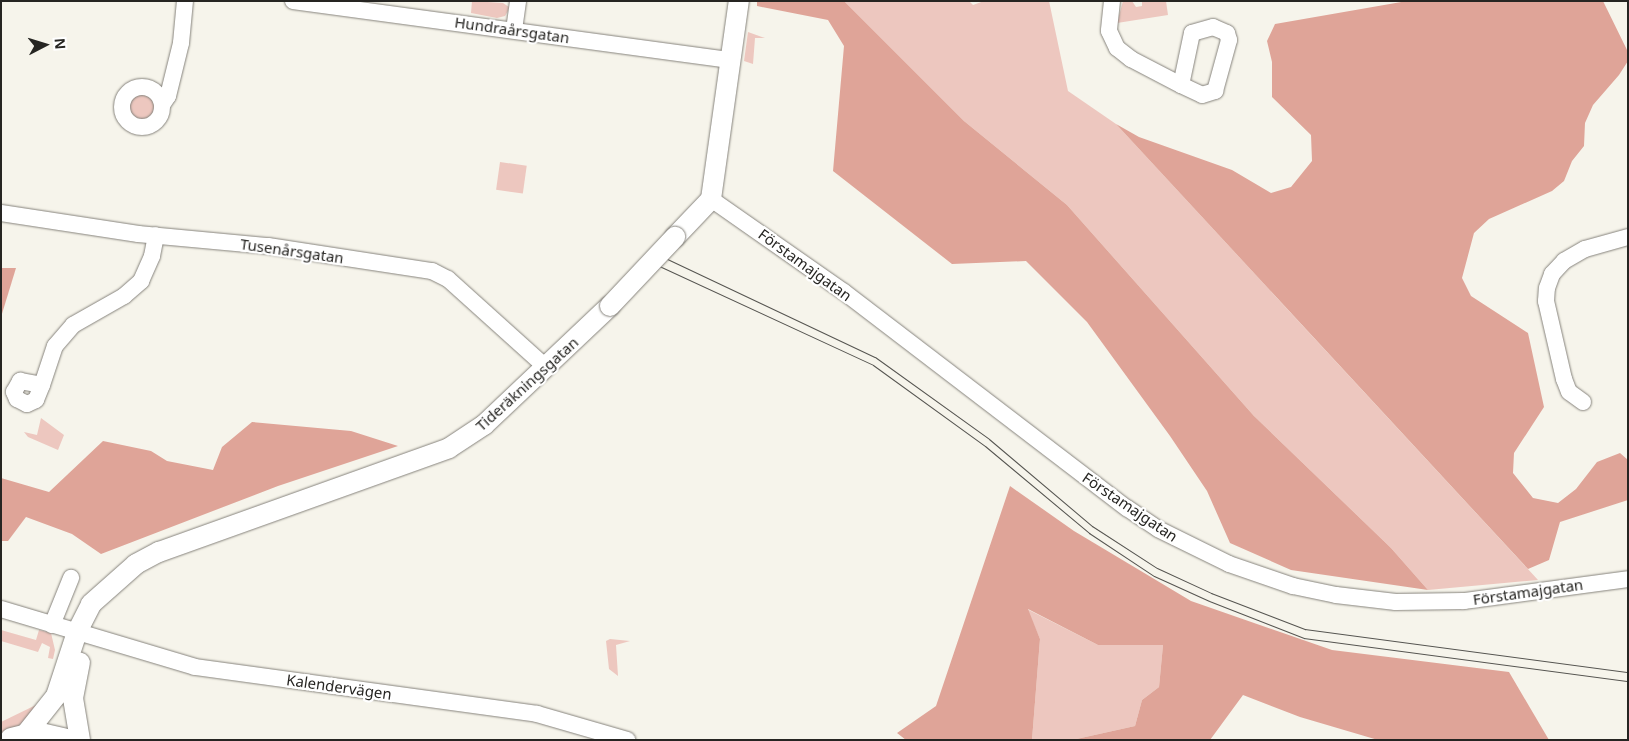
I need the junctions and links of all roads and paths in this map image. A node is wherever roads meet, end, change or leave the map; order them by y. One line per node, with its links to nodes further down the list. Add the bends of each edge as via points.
1 (186, 1): 9 (street, via 181,43 168,96)
2 (293, 1): 6 (street, Hundraårsgatan)
3 (518, 1): 6 (street)
4 (739, 1): 7 (street)
5 (1112, 1): 8 (street, via 1109,31 1114,44 1131,60)
6 (514, 30): 7 (street, Hundraårsgatan)
7 (732, 60): 10 (street)
8 (1181, 85)
9 (162, 105)
10 (711, 199): 14 (street, Tideräkningsgatan, bridge); 18 (street, Förstamajgatan, via 844,292 1127,508 1158,529 1229,564 1293,586 1396,602 1464,601)
11 (1, 213): 12 (street, Tusenårsgatan)
12 (156, 235): 14 (street, Tusenårsgatan, via 268,246 432,271 448,279); 15 (street, via 152,256 141,281 124,296 87,315 64,334 48,362)
13 (1628, 236): 16 (street, via 1585,248 1564,261 1552,274 1547,288 1546,301 1564,379 1569,392)
14 (547, 368): 21 (street, Tideräkningsgatan, via 484,425 449,448 159,552 136,564 117,581)
15 (42, 385)
16 (1583, 402)
17 (71, 578): 20 (street)
18 (1628, 579)
19 (1, 609): 20 (street, Kalendervägen)
20 (52, 625): 21 (street, Kalendervägen)
21 (84, 634): 22 (street, Tideräkningsgatan, via 56,696); 24 (street, Tideräkningsgatan, via 73,688); 25 (street, Kalendervägen, via 195,667 537,714)
22 (18, 738): 23 (main road, via 45,734)
23 (63, 740)
24 (80, 740)
25 (627, 740)

